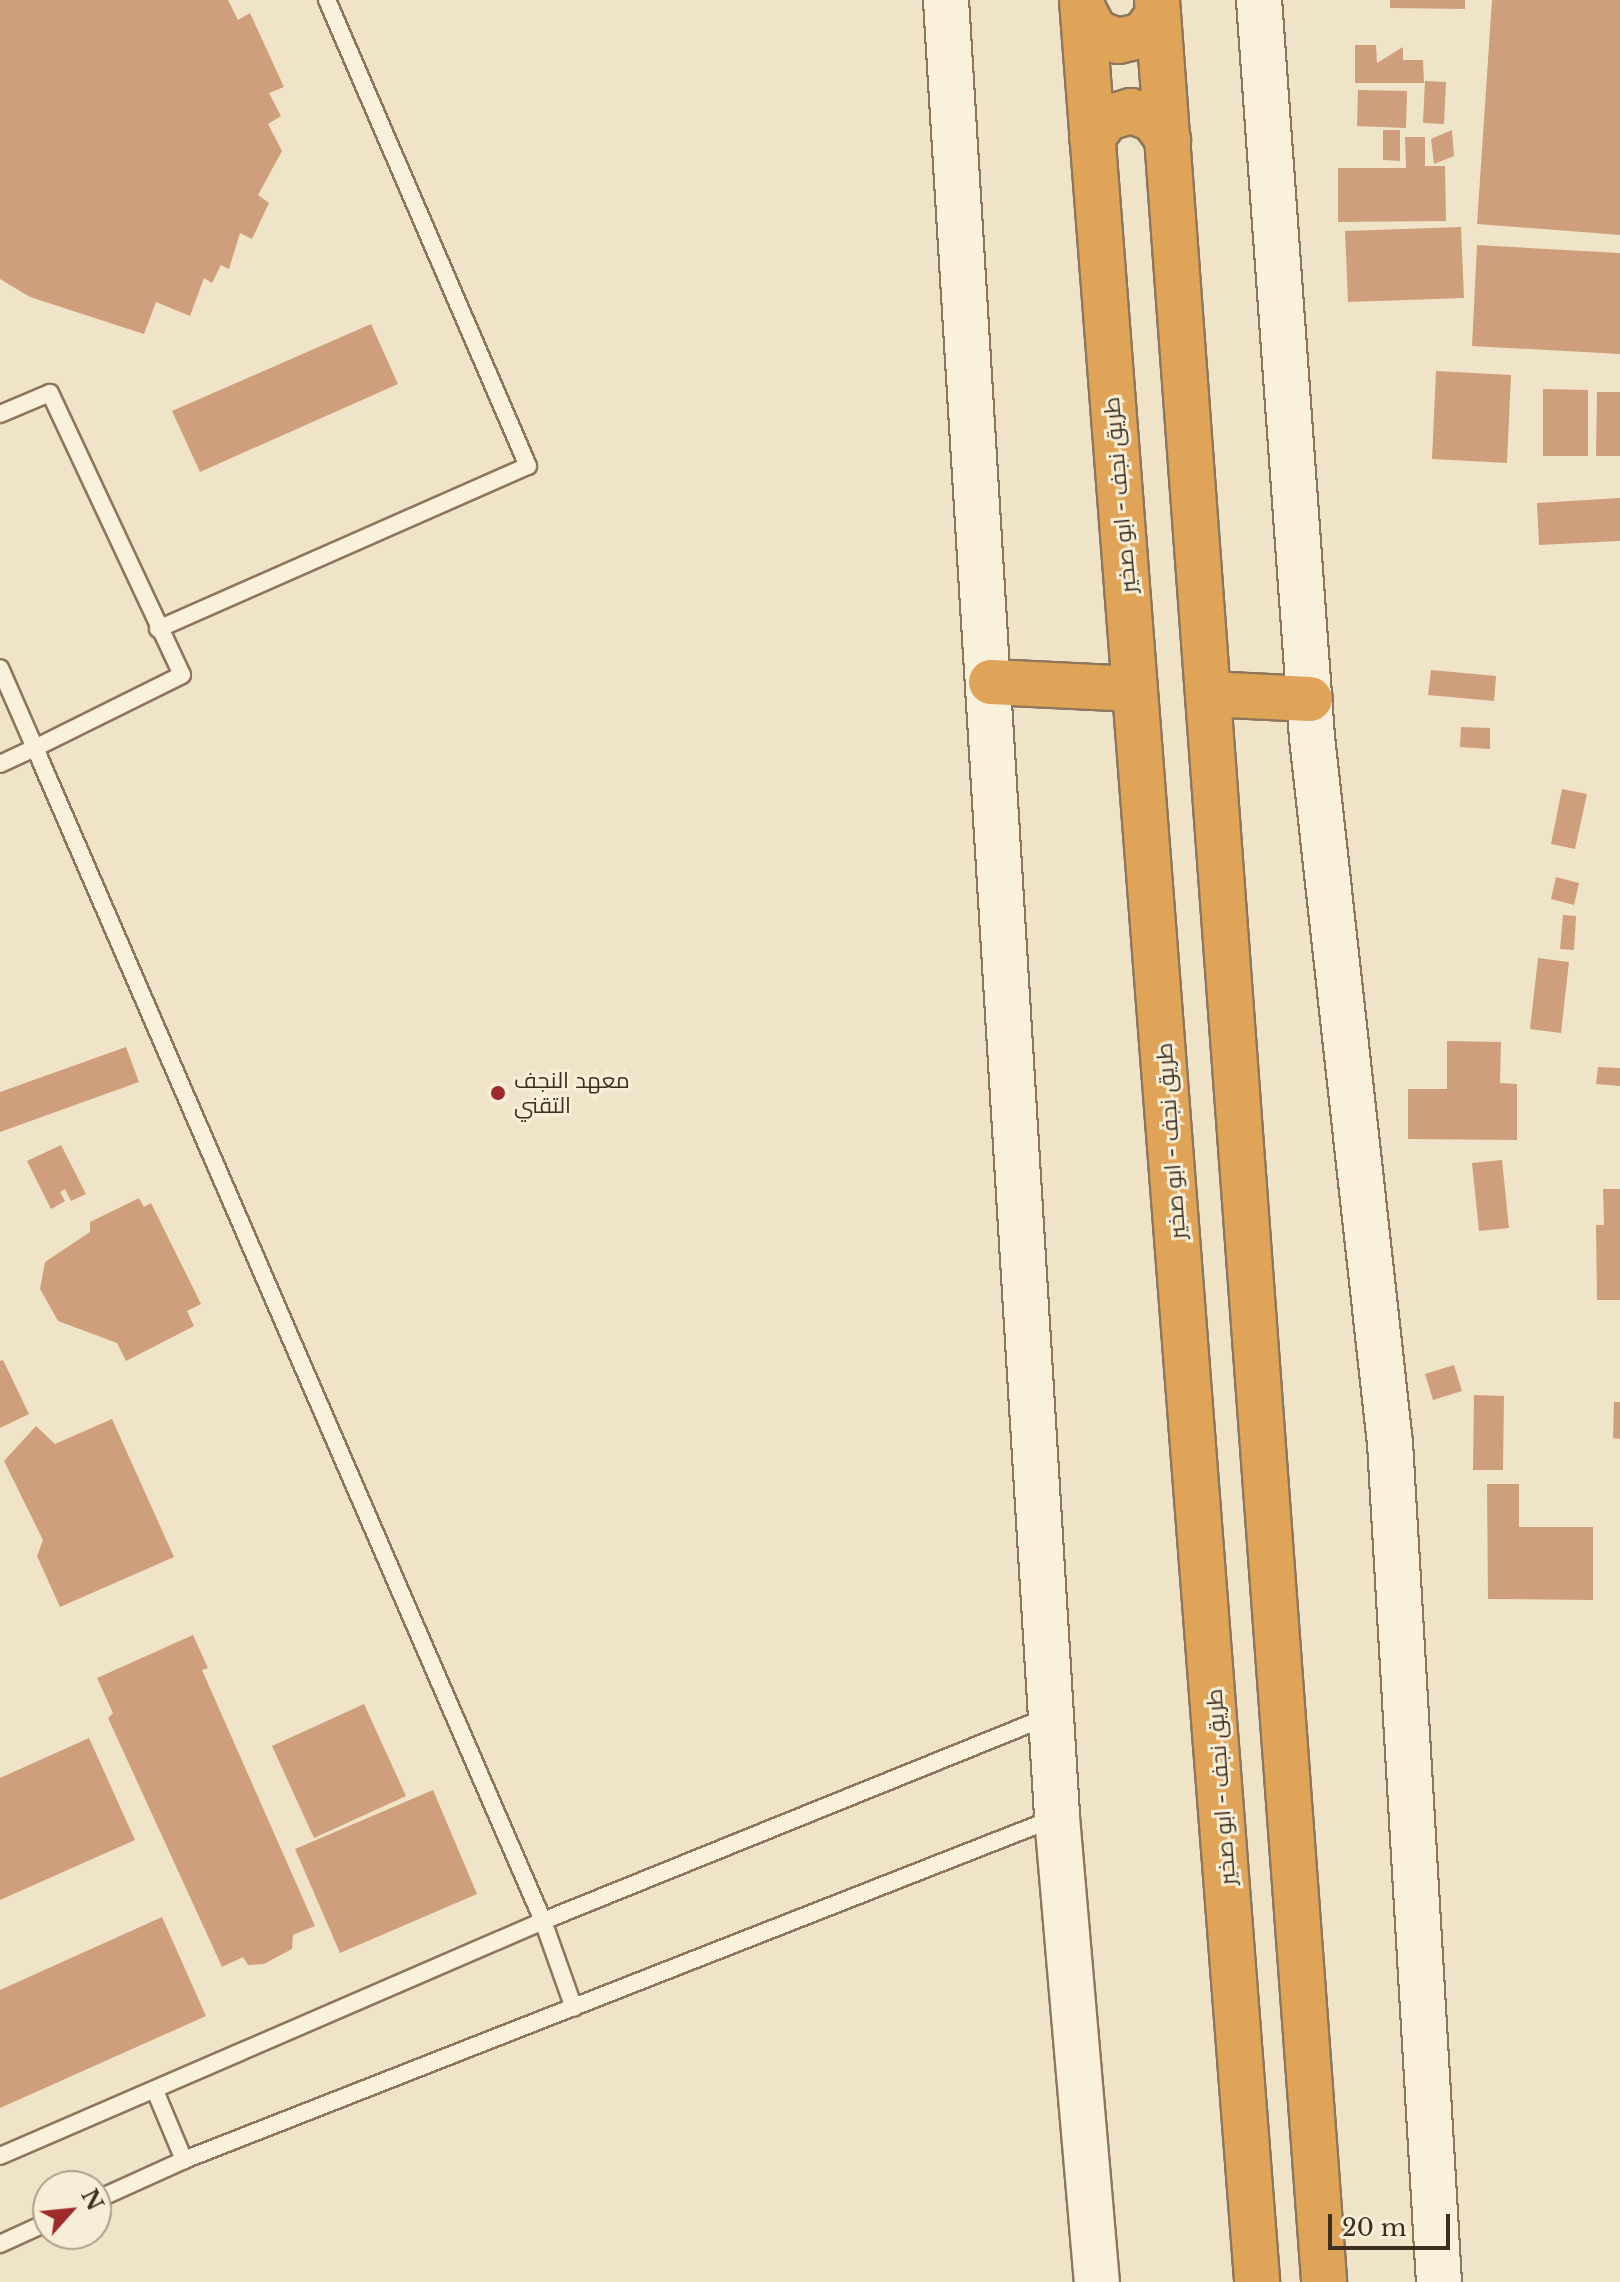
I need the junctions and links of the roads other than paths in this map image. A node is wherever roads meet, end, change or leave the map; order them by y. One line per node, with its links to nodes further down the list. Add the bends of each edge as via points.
1 (327, 0): 9 (lane, via 528,466)
2 (946, 0): 11 (main road)
3 (1259, 0): 14 (main road)
4 (1083, 5): 5 (highway, via 1095,32 1118,41 1143,35); 6 (highway, طريق نجف - ابو صخير)
5 (1158, 8): 7 (highway)
6 (1092, 138): 7 (highway, via 1107,118 1131,111 1153,119); 12 (highway, طريق نجف - ابو صخير)
7 (1168, 140): 13 (highway)
8 (0, 414): 9 (lane, via 50,393)
9 (158, 629): 15 (lane, via 182,675)
10 (0, 668): 15 (lane)
11 (991, 682): 12 (highway); 17 (main road)
12 (1135, 689): 28 (highway, طريق نجف - ابو صخير)
13 (1208, 694): 14 (highway); 29 (highway)
14 (1310, 699): 30 (main road, via 1390,1443)
15 (35, 748): 16 (lane); 19 (lane)
16 (0, 764)
17 (1052, 1714): 18 (main road); 19 (lane)
18 (1057, 1817): 20 (lane); 27 (main road)
19 (543, 1921): 20 (lane); 21 (lane)
20 (574, 2008): 23 (lane)
21 (156, 2093): 22 (lane); 23 (lane)
22 (0, 2156)
23 (184, 2160): 24 (lane)
24 (112, 2193)
25 (32, 2229): 26 (lane)
26 (0, 2244)
27 (1097, 2282)
28 (1257, 2282)
29 (1324, 2282)
30 (1439, 2282)

